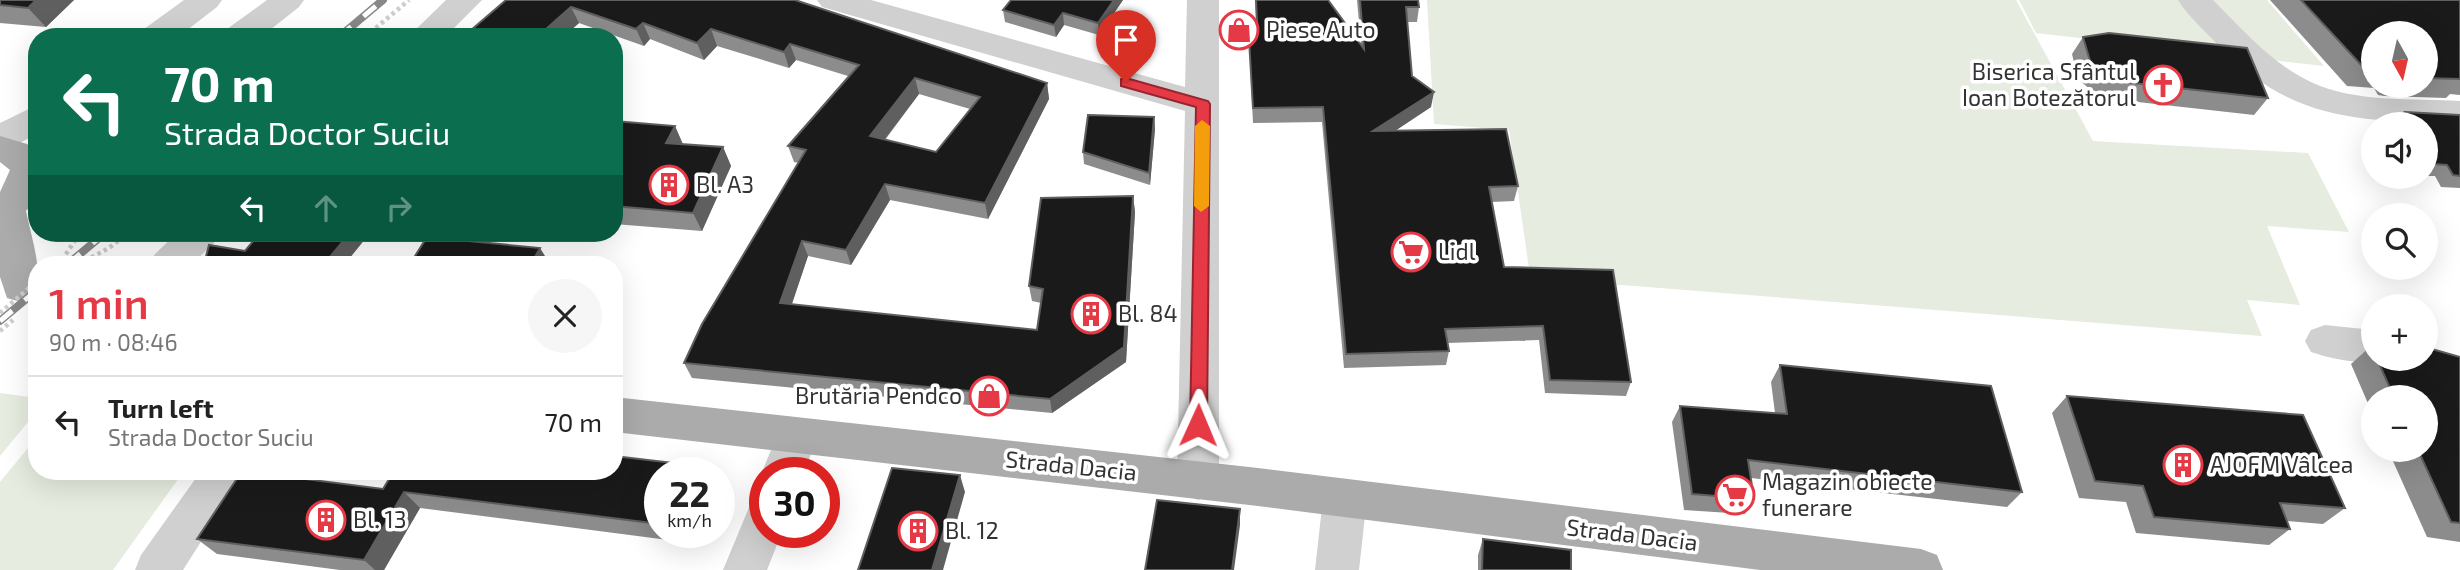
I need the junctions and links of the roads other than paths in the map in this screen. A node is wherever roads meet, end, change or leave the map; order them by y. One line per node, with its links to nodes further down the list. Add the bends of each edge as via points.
1 (206, 0): 7 (street)
2 (288, 0): 8 (street)
3 (466, 0): 9 (street)
4 (833, 0): 10 (street)
5 (1203, 0): 10 (street)
6 (2194, 0): 11 (street, via 2260,65 2300,92 2344,103)
7 (168, 28)
8 (251, 28)
9 (434, 28)
10 (1203, 104): 26 (street)
11 (2460, 113)
12 (28, 123): 13 (street)
13 (0, 140)
14 (0, 149): 15 (main road, via 16,153)
15 (28, 168)
16 (28, 172): 17 (main road)
17 (18, 195): 20 (main road)
18 (192, 242): 19 (street)
19 (177, 256)
20 (19, 291)
21 (2325, 341): 22 (street)
22 (2361, 345)
23 (623, 416): 24 (main road, Strada Dacia)
24 (790, 454): 26 (main road, Strada Dacia)
25 (219, 480): 29 (street)
26 (1198, 481): 27 (main road, Strada Dacia)
27 (1345, 498): 31 (street); 32 (main road, Strada Dacia)
28 (754, 548): 30 (street)
29 (157, 570)
30 (745, 570)
31 (1337, 570)
32 (1920, 570)

